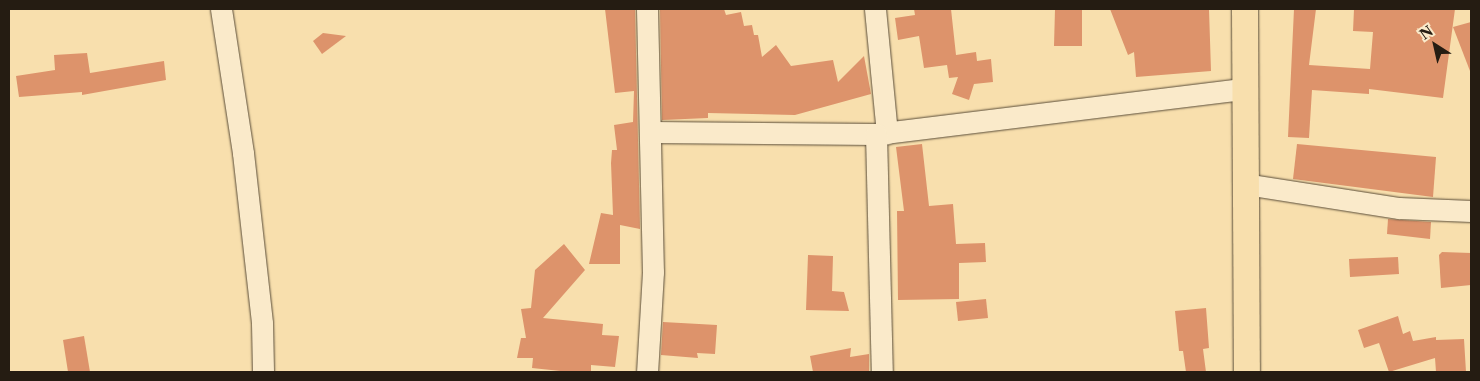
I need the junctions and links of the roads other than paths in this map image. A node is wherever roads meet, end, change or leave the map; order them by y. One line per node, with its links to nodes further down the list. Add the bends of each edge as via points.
1 (221, 9): 10 (street, via 244,163 262,323)
2 (647, 9): 6 (street)
3 (875, 9): 7 (street)
4 (1245, 9): 5 (main road)
5 (1244, 89): 7 (street); 8 (main road)
6 (651, 132): 7 (street); 11 (street, via 653,272)
7 (882, 133): 12 (street)
8 (1246, 184): 9 (street, via 1399,208); 13 (main road)
9 (1471, 211)
10 (263, 372)
11 (647, 372)
12 (882, 372)
13 (1247, 372)

